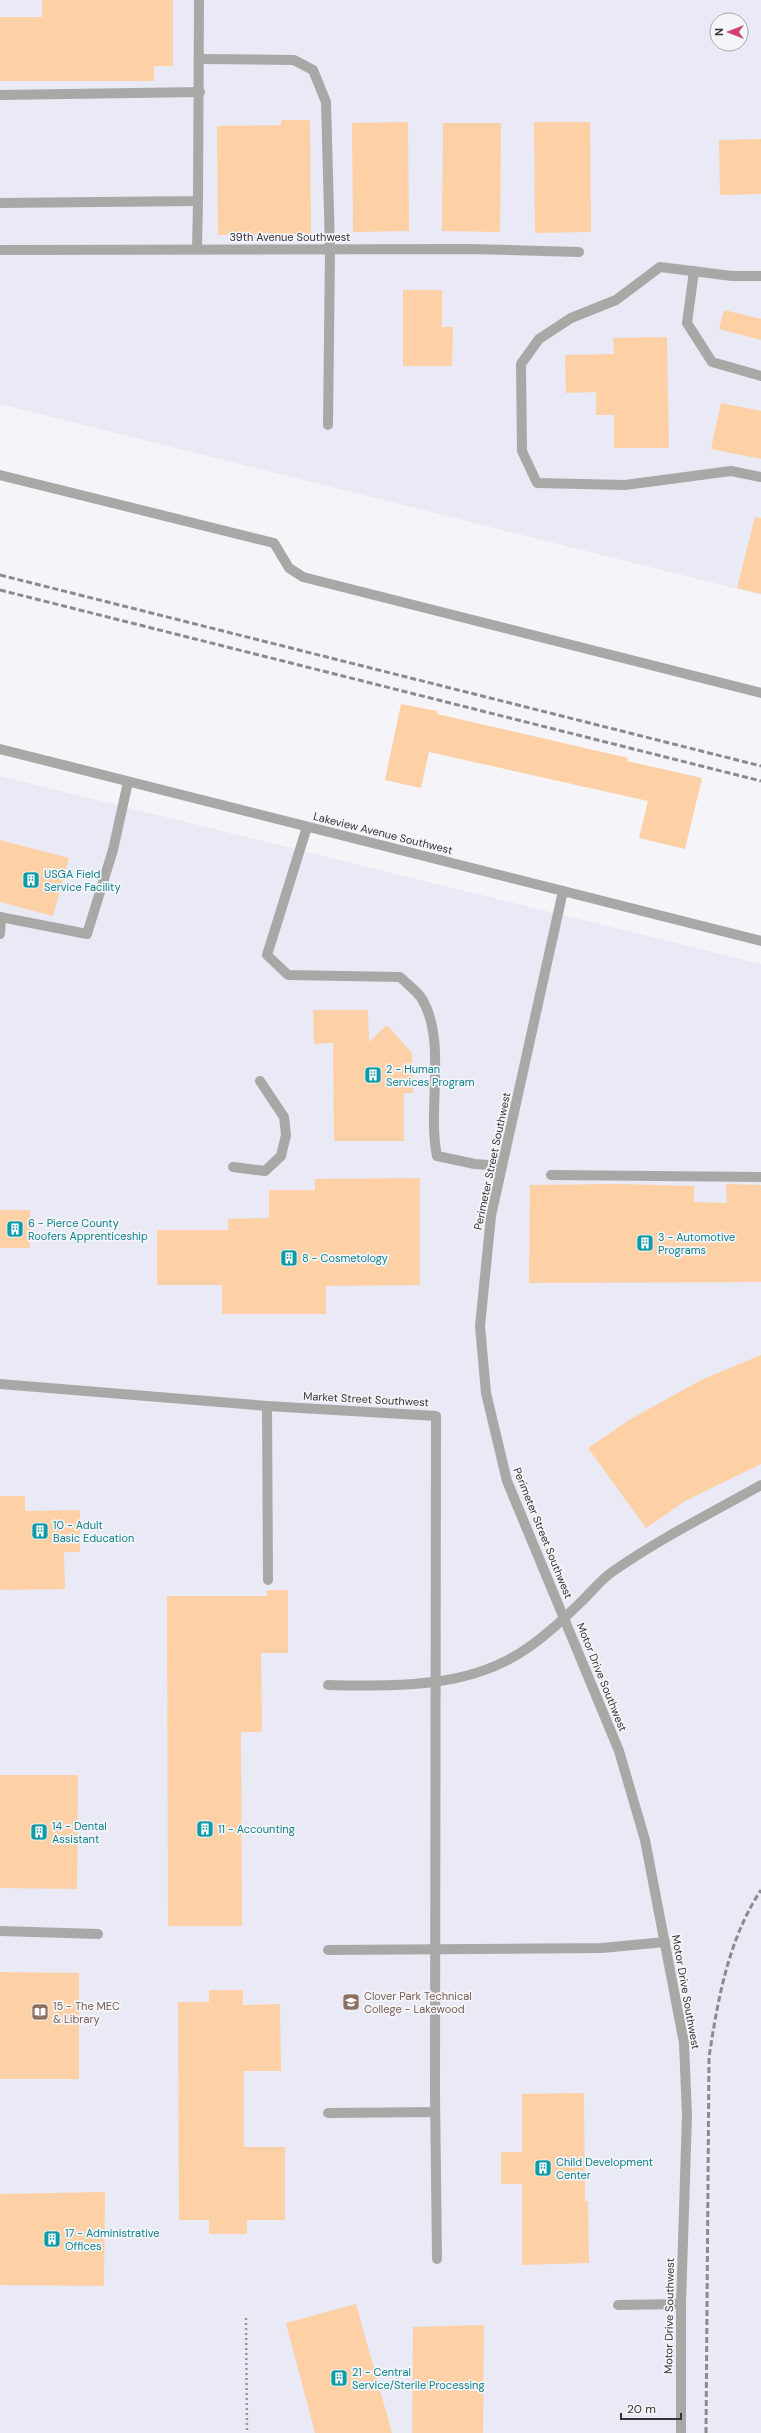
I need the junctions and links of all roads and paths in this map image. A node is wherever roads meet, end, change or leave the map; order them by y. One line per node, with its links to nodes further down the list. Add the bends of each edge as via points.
1 (199, 0): 2 (street)
2 (200, 59): 3 (street); 7 (street, via 294,60 313,70 326,102)
3 (200, 92): 4 (street); 5 (street)
4 (0, 95)
5 (198, 201): 6 (street); 9 (street)
6 (0, 203)
7 (330, 249): 9 (street, 39th Avenue Southwest); 10 (street, 39th Avenue Southwest); 14 (street)
8 (0, 250): 9 (street, 39th Avenue Southwest)
9 (197, 250)
10 (579, 252)
11 (694, 271): 12 (street, via 732,276); 13 (street, via 688,323 712,362); 16 (street, via 660,267 616,300 571,318 539,339 521,364 522,451 537,483 625,485 731,471)
12 (761, 276)
13 (761, 376)
14 (328, 424)
15 (0, 475): 17 (street, via 274,543 289,568 303,577)
16 (761, 477)
17 (761, 693)
18 (0, 750): 19 (street, Lakeview Avenue Southwest)
19 (128, 782): 20 (street, Lakeview Avenue Southwest); 22 (street, via 113,850 87,934)
20 (307, 827): 21 (street, Lakeview Avenue Southwest); 26 (street, via 267,955 288,975 400,977 422,998 434,1035 433,1137 437,1156 474,1164)
21 (563, 891): 24 (street, Lakeview Avenue Southwest); 26 (street, Perimeter Street Southwest)
22 (1, 917): 23 (street)
23 (0, 934)
24 (761, 941)
25 (260, 1081): 27 (street, via 284,1117 286,1135 282,1156 265,1171)
26 (502, 1166): 34 (street, Perimeter Street Southwest, via 491,1216 481,1318 486,1393 507,1480)
27 (233, 1168)
28 (551, 1175): 29 (street)
29 (761, 1176)
30 (0, 1384): 31 (street, Market Street Southwest)
31 (267, 1406): 33 (street); 35 (street, Market Street Southwest, via 436,1416)
32 (761, 1485): 34 (street, via 611,1573)
33 (268, 1580)
34 (564, 1618): 35 (street, via 529,1647 502,1663 471,1676); 39 (street, Motor Drive Southwest, via 619,1752 645,1840)
35 (435, 1683): 36 (street, via 382,1686); 40 (street)
36 (328, 1685)
37 (0, 1931): 38 (street)
38 (98, 1934)
39 (665, 1942): 40 (street, via 602,1948); 45 (street, Motor Drive Southwest, via 684,2043 688,2115)
40 (435, 1948): 41 (street); 42 (street)
41 (328, 1950)
42 (435, 2112): 43 (street); 44 (street)
43 (328, 2113)
44 (437, 2259)
45 (680, 2304): 46 (street); 49 (street, Motor Drive Southwest)
46 (618, 2305)
47 (246, 2318): 48 (path)
48 (247, 2433)
49 (680, 2433)

